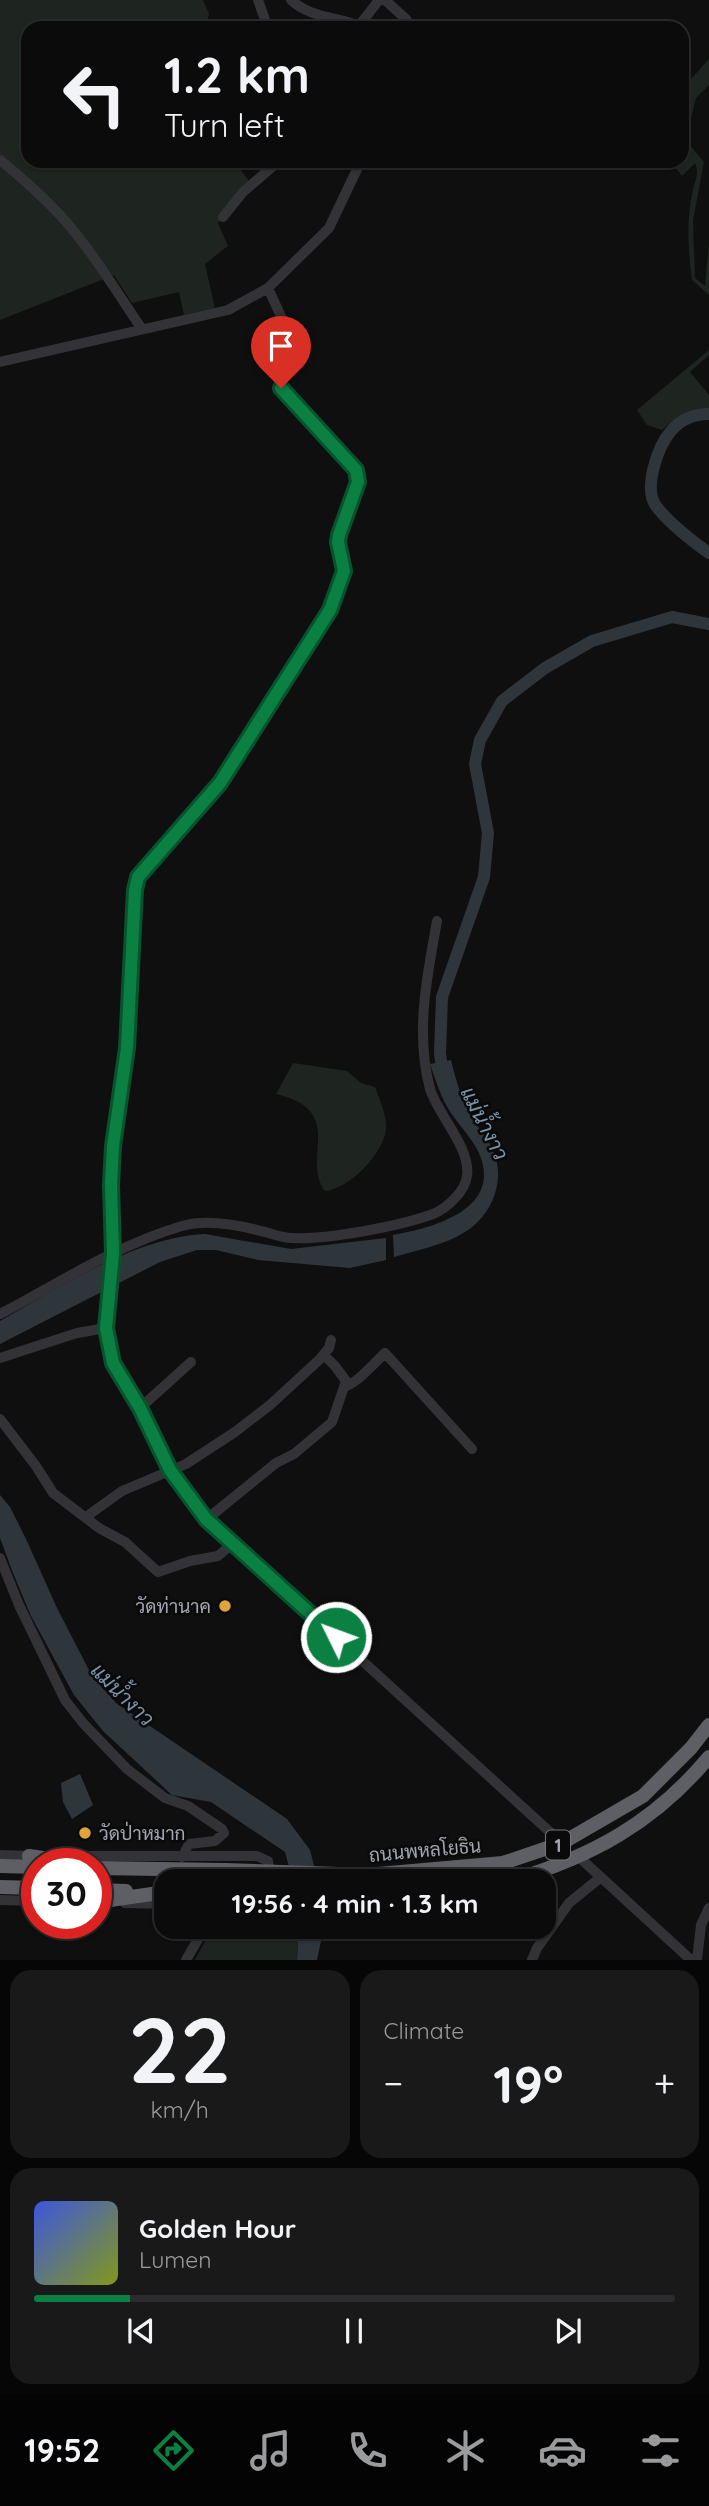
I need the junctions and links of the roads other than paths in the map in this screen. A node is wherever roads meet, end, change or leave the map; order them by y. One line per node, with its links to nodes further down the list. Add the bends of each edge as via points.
1 (258, 0): 5 (street)
2 (291, 0): 6 (street, via 309,13)
3 (379, 0): 7 (street)
4 (385, 0): 8 (street)
5 (266, 21)
6 (347, 21)
7 (363, 21)
8 (407, 21)
9 (0, 160): 14 (street, via 60,215)
10 (268, 168): 12 (street)
11 (358, 168): 13 (street, via 329,228)
12 (223, 217)
13 (268, 288): 14 (street, via 228,310); 17 (street, via 289,334 281,388 358,475 339,535 344,571 330,610 220,783 138,877 127,1048 113,1146)
14 (142, 329): 15 (street)
15 (0, 362)
16 (437, 921): 17 (street, via 423,997 422,1045 430,1089 467,1164 460,1192 433,1214 352,1233 288,1238 242,1227 194,1224)
17 (113, 1254): 18 (street); 19 (street)
18 (0, 1314)
19 (106, 1328): 22 (street); 25 (street, via 113,1363)
20 (331, 1340): 21 (street)
21 (324, 1355): 24 (street, via 346,1381); 28 (street, via 235,1432)
22 (0, 1358)
23 (191, 1362): 25 (street)
24 (344, 1387): 27 (street, via 355,1383 386,1353); 30 (street, via 332,1422)
25 (140, 1408): 28 (street)
26 (0, 1419): 29 (street, via 53,1493)
27 (472, 1449)
28 (170, 1470): 29 (street, via 122,1492); 30 (street)
29 (88, 1519): 31 (street, via 125,1542 158,1572 218,1556)
30 (206, 1519): 31 (street)
31 (233, 1543): 35 (street)
32 (0, 1558): 37 (street, via 74,1713 128,1769 165,1798 188,1806 222,1829 224,1833 215,1841 189,1844)
33 (709, 1725): 35 (highway, ถนนพหลโยธิน / 1, via 643,1796)
34 (709, 1757): 38 (highway, 1, via 655,1811)
35 (562, 1843): 43 (highway, ถนนพหลโยธิน / 1, bridge, via 503,1863 367,1875)
36 (0, 1855): 39 (street)
37 (182, 1857): 40 (street); 44 (street, via 264,1858)
38 (580, 1858): 45 (highway, 1); 46 (street)
39 (21, 1859)
40 (112, 1859)
41 (21, 1863): 42 (highway)
42 (0, 1866)
43 (112, 1868)
44 (269, 1869)
45 (547, 1869)
46 (601, 1877): 60 (street, via 569,1903); 61 (street)
47 (0, 1887): 48 (highway)
48 (21, 1888)
49 (112, 1890): 50 (highway)
50 (154, 1892)
51 (154, 1894): 53 (highway)
52 (0, 1900): 54 (street)
53 (112, 1900)
54 (21, 1901)
55 (112, 1903): 56 (street)
56 (154, 1904)
57 (709, 1909): 62 (street, via 701,1925)
58 (198, 1939): 59 (street)
59 (186, 1960)
60 (533, 1960)
61 (691, 1960)
62 (697, 1960)

